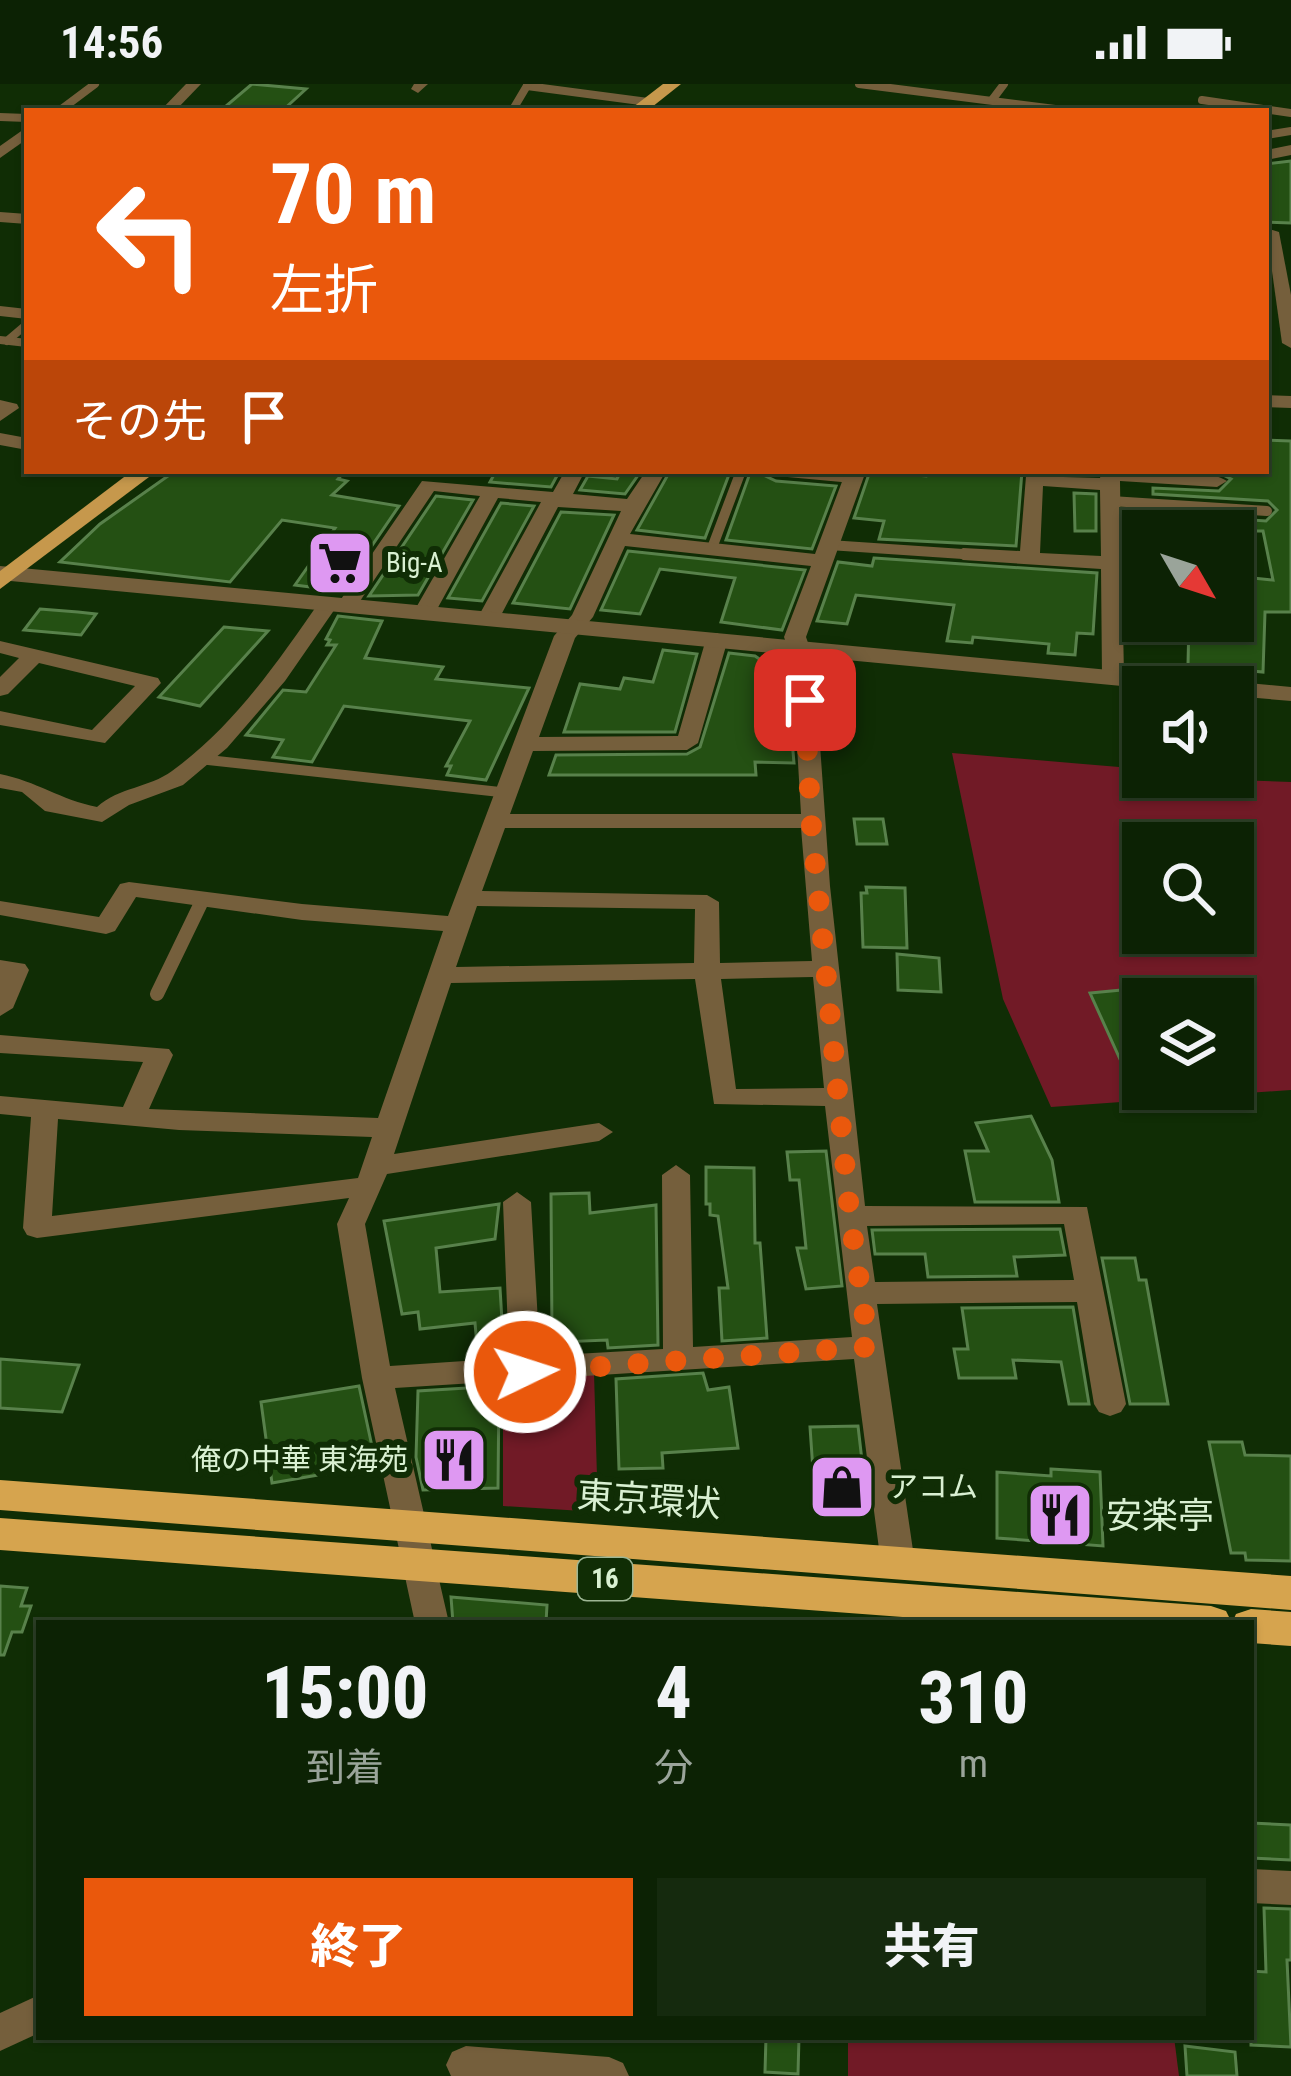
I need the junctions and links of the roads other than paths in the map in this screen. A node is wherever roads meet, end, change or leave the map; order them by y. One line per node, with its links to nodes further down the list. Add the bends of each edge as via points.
1 (94, 84): 10 (lane)
2 (194, 84): 11 (street)
3 (673, 84): 9 (main road)
4 (859, 84): 7 (lane)
5 (1004, 84): 7 (lane)
6 (528, 85): 9 (lane)
7 (992, 100): 12 (lane)
8 (1202, 100): 13 (lane)
9 (642, 107)
10 (63, 108)
11 (169, 108)
12 (1049, 108)
13 (1257, 108)
14 (1276, 232): 15 (street)
15 (1288, 312): 16 (street)
16 (1291, 343)
17 (0, 406): 18 (street, via 10,408)
18 (0, 416)
19 (142, 474): 38 (main road)
20 (573, 474): 28 (street)
21 (654, 474): 29 (street)
22 (740, 474): 32 (lane)
23 (1166, 474): 25 (street); 26 (street)
24 (855, 475): 33 (street)
25 (1217, 481)
26 (1109, 483): 30 (lane); 35 (street, via 1033,480); 36 (street)
27 (492, 492): 28 (street); 39 (street, via 429,484); 40 (street)
28 (558, 498): 29 (street); 41 (street)
29 (633, 506): 31 (street)
30 (1267, 511)
31 (619, 539): 32 (street); 42 (street)
32 (712, 548): 33 (street)
33 (826, 553): 34 (lane); 44 (street)
34 (963, 554): 35 (street)
35 (1030, 558): 36 (street)
36 (1112, 562): 37 (street); 47 (street)
37 (1122, 563)
38 (4, 576): 39 (street)
39 (337, 605): 40 (street); 54 (street)
40 (424, 614): 41 (street)
41 (488, 619): 42 (street)
42 (574, 626): 43 (street); 53 (street)
43 (716, 639): 44 (street); 53 (street, via 687,743)
44 (796, 646): 47 (street); 58 (street)
45 (0, 647): 46 (street)
46 (34, 655): 49 (street); 52 (street, via 150,682 90,745)
47 (1113, 677): 48 (street)
48 (1122, 678)
49 (0, 689)
50 (1254, 691): 51 (street)
51 (1291, 694)
52 (0, 718)
53 (527, 744): 56 (street)
54 (199, 759): 55 (street, via 173,782 117,798 102,815 53,806 30,787); 56 (lane)
55 (0, 781)
56 (509, 793): 57 (street)
57 (498, 821): 58 (street); 61 (street)
58 (811, 821): 63 (street)
59 (203, 898): 60 (street, via 129,889 106,926); 61 (street); 66 (lane)
60 (0, 908)
61 (463, 911): 64 (street, via 707,902); 65 (street)
62 (0, 968): 67 (street, via 16,970)
63 (828, 970): 64 (street); 69 (street)
64 (707, 972): 65 (street); 69 (street, via 724,1098)
65 (441, 975): 73 (street)
66 (157, 994)
67 (0, 1007)
68 (0, 1045): 72 (street, via 160,1055)
69 (841, 1096): 78 (street)
70 (0, 1105): 71 (street)
71 (45, 1109): 72 (street); 76 (street, via 37,1228)
72 (132, 1117): 73 (street)
73 (389, 1128): 76 (street)
74 (599, 1132): 76 (street)
75 (676, 1175): 82 (street)
76 (372, 1176): 84 (street, via 351,1223)
77 (517, 1202): 83 (street)
78 (850, 1216): 79 (street, via 1077,1214); 80 (street)
79 (1090, 1291): 80 (street); 85 (street)
80 (861, 1293): 81 (street)
81 (869, 1347): 82 (street); 89 (street)
82 (678, 1359): 83 (street)
83 (525, 1372): 84 (street)
84 (377, 1378): 87 (street)
85 (1110, 1404)
86 (0, 1495): 87 (highway, 東京環状 / 16)
87 (409, 1525): 89 (highway, 東京環状 / 16); 90 (street)
88 (0, 1534): 90 (highway, 16)
89 (898, 1564): 91 (highway, 東京環状 / 16)
90 (420, 1566): 92 (street); 93 (highway, 16)
91 (1291, 1593)
92 (431, 1620)
93 (1169, 1620)
94 (1254, 1626): 95 (highway)
95 (1291, 1629)
96 (1254, 1886): 97 (street)
97 (1291, 1888)
98 (36, 2015): 99 (street)
99 (0, 2033)
100 (466, 2059): 101 (street)
101 (609, 2076)

